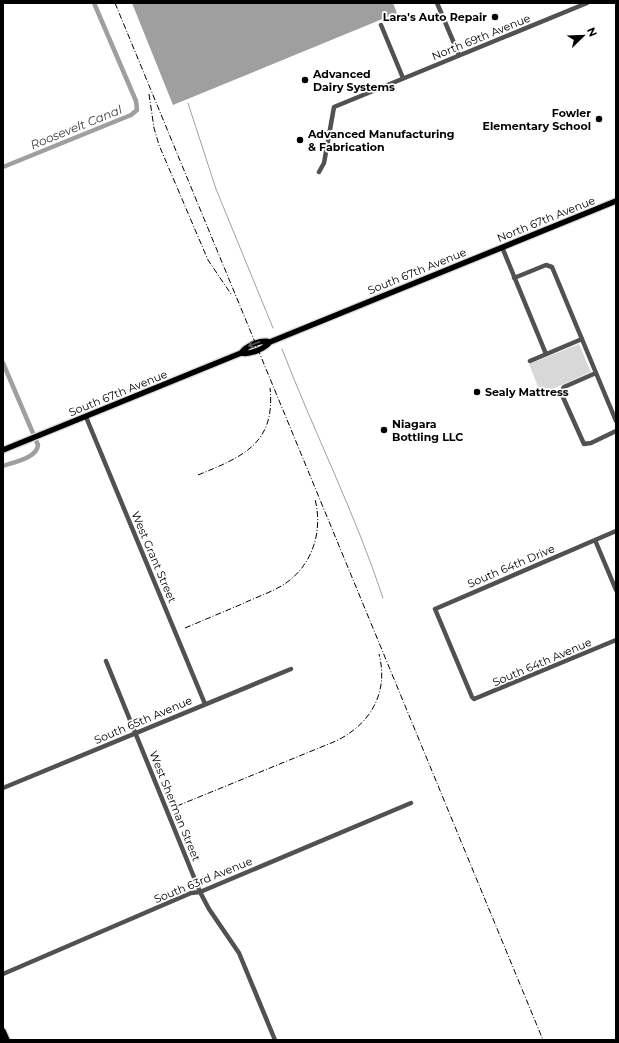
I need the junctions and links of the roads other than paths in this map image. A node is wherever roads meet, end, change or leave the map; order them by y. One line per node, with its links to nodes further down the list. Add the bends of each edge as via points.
1 (437, 3): 4 (street)
2 (587, 3): 4 (street, North 69th Avenue)
3 (381, 25): 5 (street)
4 (459, 55): 5 (street, North 69th Avenue)
5 (403, 78): 6 (street, North 69th Avenue, via 334,107 324,163)
6 (319, 172)
7 (616, 201): 8 (main road, North 67th Avenue)
8 (502, 247): 9 (main road, North 67th Avenue); 10 (street)
9 (484, 255): 15 (main road, South 67th Avenue, via 270,342 265,340 244,349 241,353)
10 (514, 278): 11 (street, via 546,265 552,267); 12 (street)
11 (582, 339): 12 (street); 14 (street)
12 (546, 354): 13 (street)
13 (530, 361)
14 (596, 373): 16 (street); 17 (street, via 564,387 562,390 565,401 584,444)
15 (86, 417): 18 (main road, South 67th Avenue); 26 (street, West Grant Street)
16 (616, 421)
17 (616, 432)
18 (3, 450)
19 (616, 531): 20 (street, South 64th Drive)
20 (595, 540): 21 (street); 25 (street, South 64th Drive, via 435,609)
21 (616, 590)
22 (616, 640): 25 (street, South 64th Avenue)
23 (106, 662): 27 (street, West Sherman Street)
24 (291, 669): 26 (street, South 65th Avenue)
25 (474, 699)
26 (205, 704): 27 (street, South 65th Avenue)
27 (135, 733): 28 (street, South 65th Avenue); 30 (street, West Sherman Street)
28 (3, 788)
29 (411, 803): 30 (street, South 63rd Avenue)
30 (200, 892): 31 (street, South 63rd Avenue, via 184,896); 34 (street, West Sherman Street, via 239,953)
31 (3, 974)
32 (3, 1031): 33 (main road)
33 (7, 1040)
34 (275, 1040)

